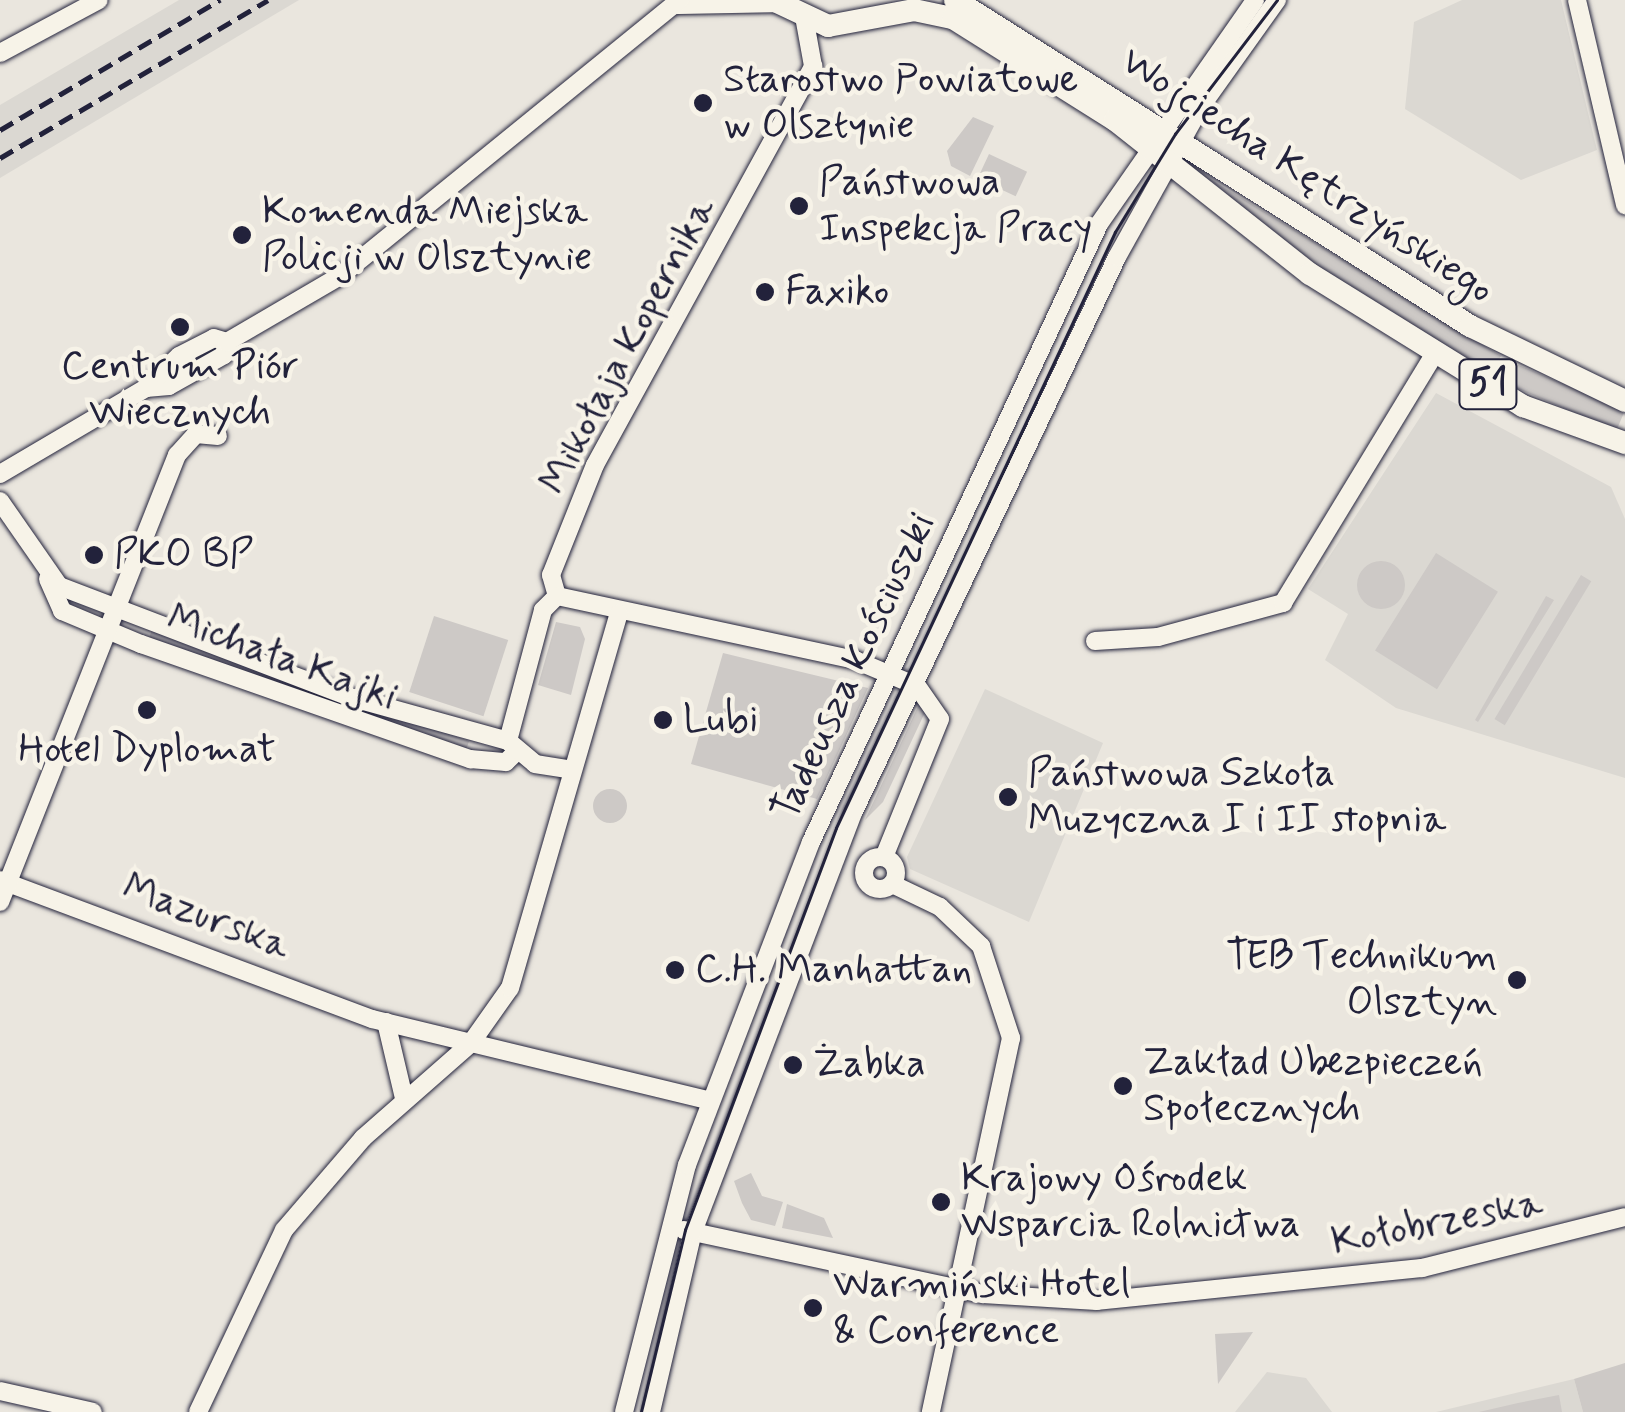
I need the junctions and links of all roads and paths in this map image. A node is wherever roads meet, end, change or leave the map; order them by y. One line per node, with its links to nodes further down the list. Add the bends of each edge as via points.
1 (99, 0): 10 (street)
2 (955, 0): 11 (main road, Wojciecha Kętrzyńskiego / 51)
3 (1255, 0): 11 (street, Tadeusza Kościuszki)
4 (1277, 0): 12 (street, Tadeusza Kościuszki)
5 (1577, 0): 15 (street)
6 (774, 1): 7 (street); 9 (main road)
7 (677, 2): 20 (street, via 379,248 227,342 188,351 146,388)
8 (881, 7): 9 (main road, 51, via 840,26); 13 (main road, Wojciecha Kętrzyńskiego / 51, via 953,18)
9 (805, 22): 23 (street, Mikołaja Kopernika, via 814,56 807,77 595,465 551,575)
10 (0, 53)
11 (1162, 125): 12 (main road, Wojciecha Kętrzyńskiego / 51); 13 (street, Tadeusza Kościuszki)
12 (1182, 139): 14 (street, Tadeusza Kościuszki); 17 (main road, Wojciecha Kętrzyńskiego / 51, via 1511,350)
13 (1147, 146): 14 (main road, Wojciecha Kętrzyńskiego / 51); 28 (street, Tadeusza Kościuszki, via 1099,224)
14 (1168, 165): 16 (main road, Wojciecha Kętrzyńskiego / 51, via 1310,274); 29 (street, Tadeusza Kościuszki)
15 (1625, 205)
16 (1435, 353): 19 (main road, Wojciecha Kętrzyńskiego / 51, via 1524,406); 27 (street, via 1282,602 1158,637)
17 (1625, 400)
18 (218, 436): 24 (street, via 196,434 179,452)
19 (1625, 443)
20 (0, 474)
21 (0, 500): 22 (street, Michała Kajki)
22 (48, 580): 24 (street, Michała Kajki); 26 (street, Michała Kajki, via 56,606)
23 (557, 596): 25 (street); 30 (street, via 543,610)
24 (116, 608): 26 (street); 30 (street, Michała Kajki, via 353,698)
25 (619, 614): 28 (street); 31 (street)
26 (105, 629): 30 (street, Michała Kajki, via 384,733 489,763); 33 (street)
27 (1094, 641)
28 (890, 672): 29 (street); 39 (street, Tadeusza Kościuszki, via 784,904)
29 (914, 683): 32 (street, via 940,719); 42 (street, Tadeusza Kościuszki, via 809,915)
30 (512, 747): 31 (street)
31 (573, 770): 37 (street, via 510,988)
32 (884, 857): 34 (street, via 896,868); 34 (street, via 869,860 865,880 878,889)
33 (4, 881): 35 (street); 36 (street, Mazurska)
34 (892, 884): 43 (street, via 940,907 980,946 1007,1005 1006,1078)
35 (0, 902)
36 (386, 1022): 37 (street, Mazurska); 38 (street)
37 (471, 1043): 38 (street); 39 (street, Mazurska)
38 (404, 1098): 46 (street, via 284,1230)
39 (710, 1102): 41 (street, Tadeusza Kościuszki)
40 (1625, 1217): 43 (street, Kołobrzeska, via 1448,1263 1341,1280 1097,1300)
41 (668, 1226): 42 (street, Kołobrzeska); 47 (street, Tadeusza Kościuszki)
42 (694, 1232): 43 (street, Kołobrzeska); 48 (street, Tadeusza Kościuszki)
43 (959, 1290): 49 (street)
44 (0, 1391): 45 (street)
45 (94, 1412)
46 (198, 1412)
47 (624, 1412)
48 (651, 1412)
49 (931, 1412)

